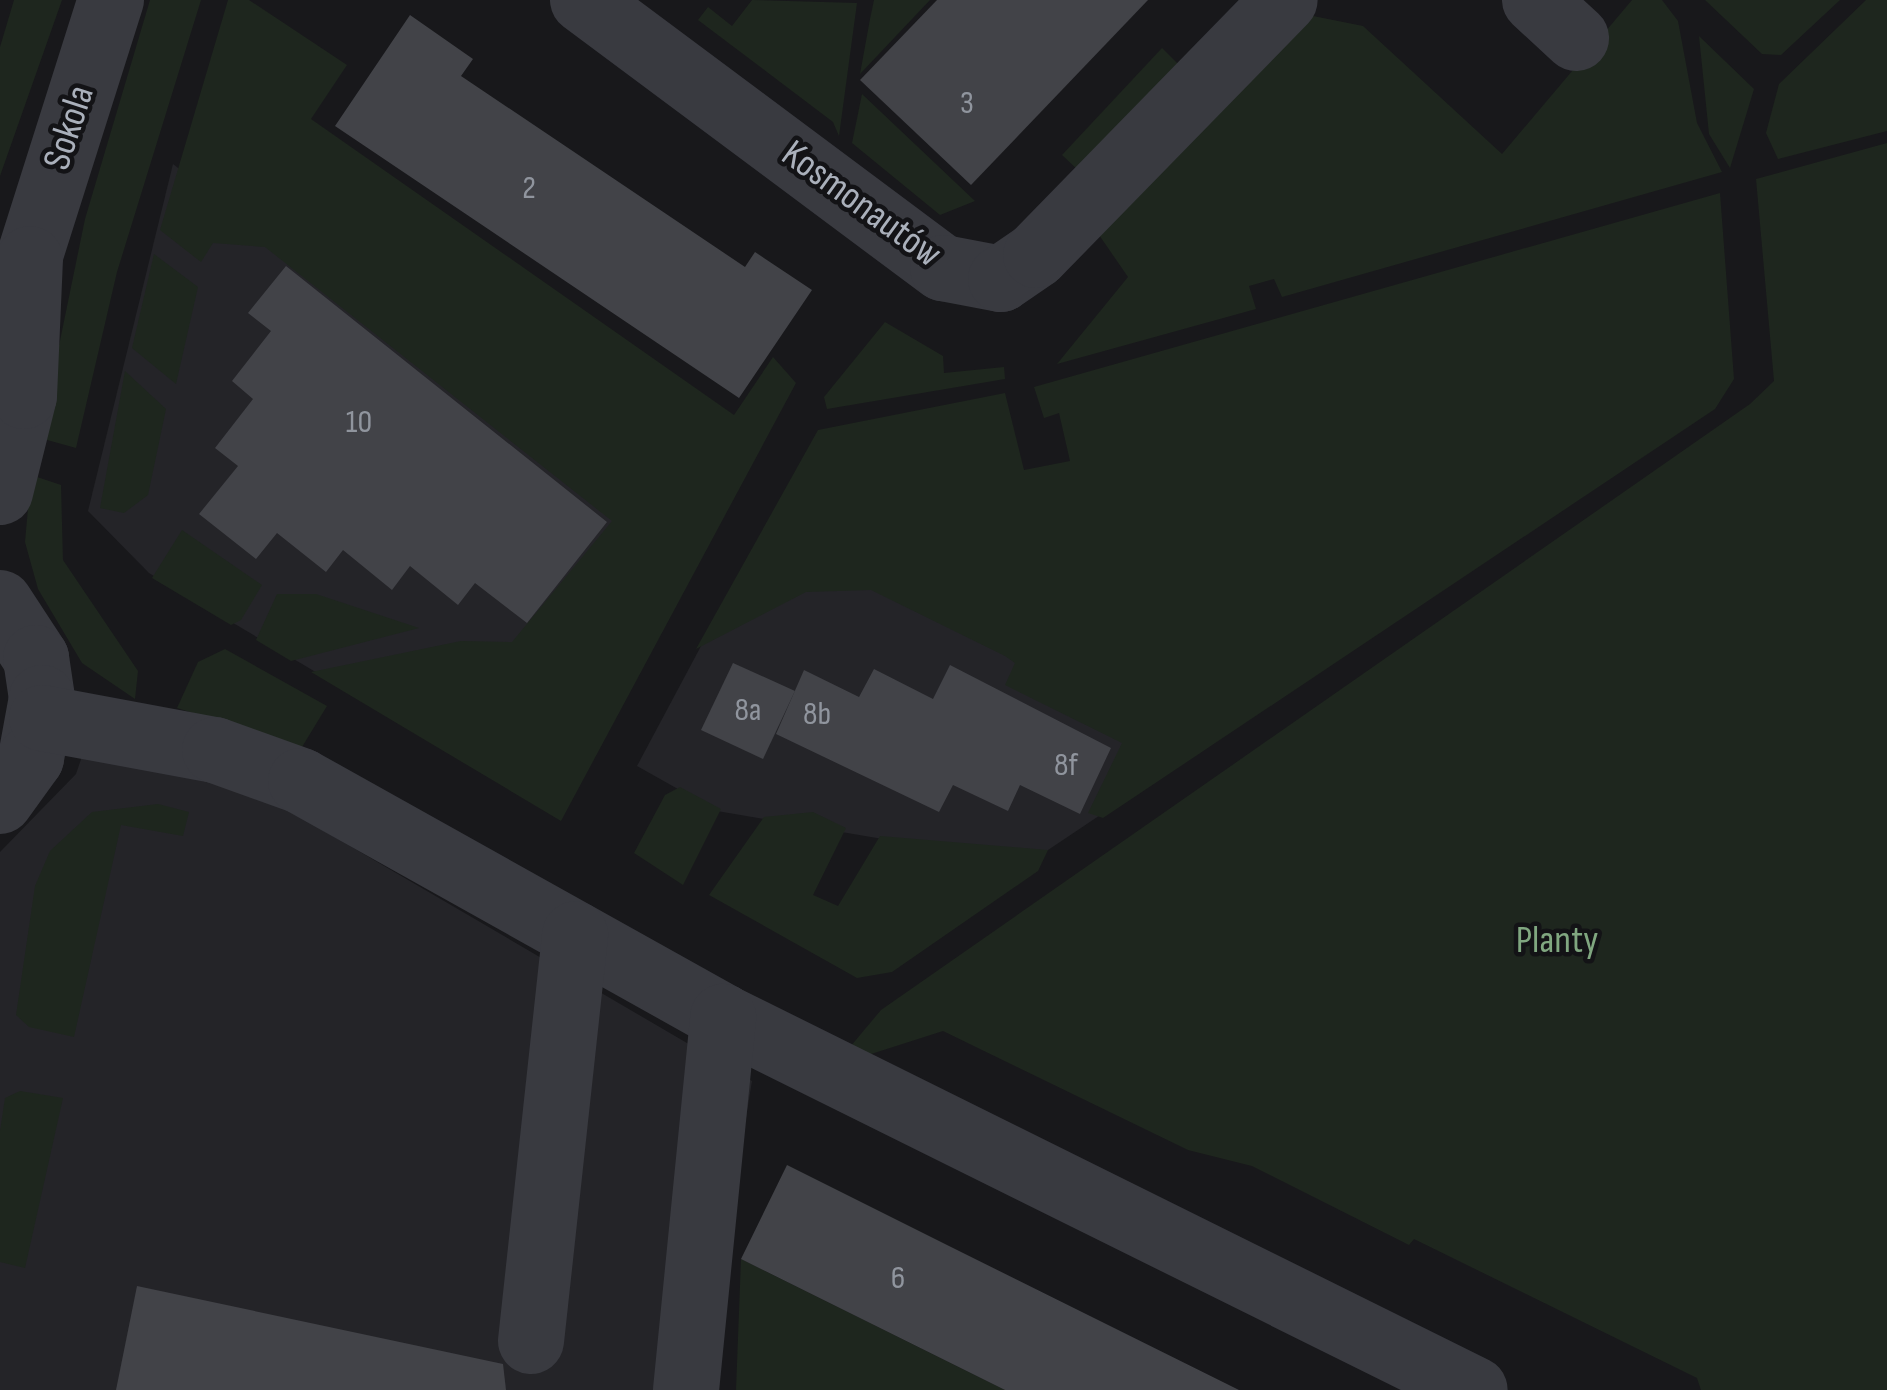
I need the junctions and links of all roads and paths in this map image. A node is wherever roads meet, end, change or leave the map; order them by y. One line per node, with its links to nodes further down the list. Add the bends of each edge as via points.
1 (111, 0): 4 (street, Sokola)
2 (583, 0): 3 (street, Kosmonautów, via 943,268 1001,278 1036,255)
3 (1285, 0)
4 (30, 255): 5 (street, Sokola); 6 (street, Sokola, via 24,396)
5 (0, 313)
6 (0, 492)
7 (0, 603): 8 (street, via 36,658)
8 (42, 718): 9 (street, via 31,758); 10 (street, via 257,761)
9 (0, 802)
10 (574, 934): 11 (street); 12 (street)
11 (723, 1017): 13 (street); 14 (street)
12 (531, 1342)
13 (686, 1390)
14 (1475, 1390)

